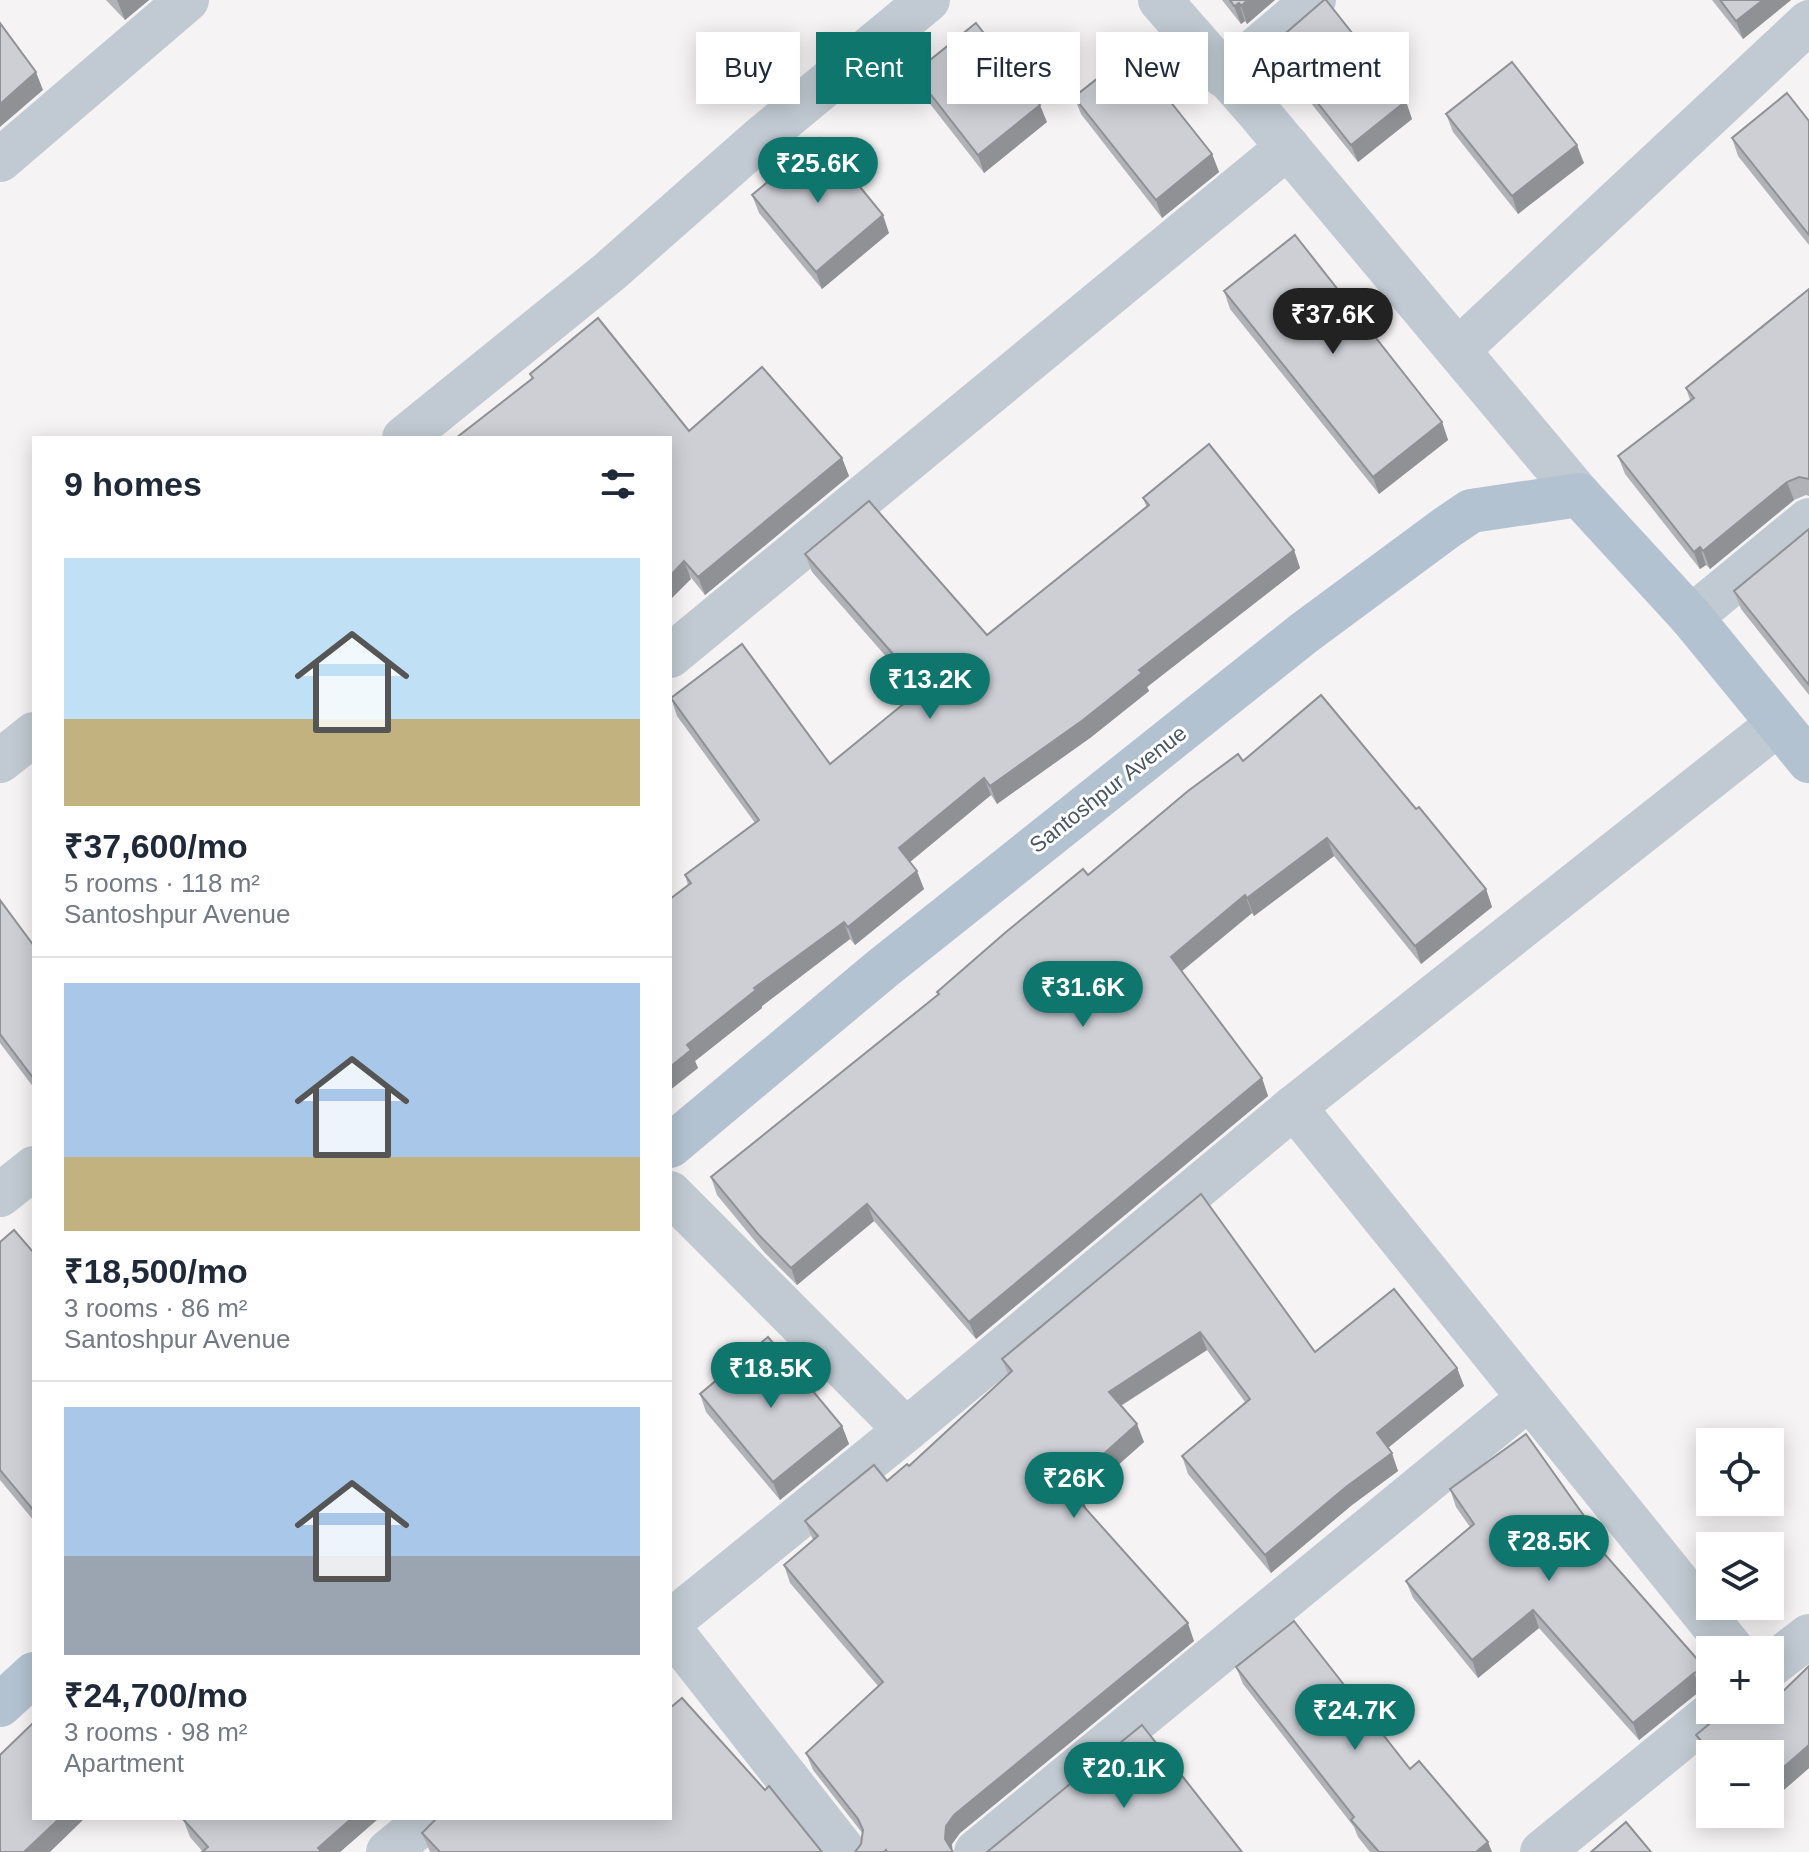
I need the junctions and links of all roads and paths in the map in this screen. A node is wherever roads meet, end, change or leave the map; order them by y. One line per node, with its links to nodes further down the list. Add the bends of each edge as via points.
1 (187, 0): 10 (street)
2 (928, 0): 12 (street, via 608,273)
3 (1160, 0): 7 (street)
4 (1314, 0): 6 (street)
5 (1809, 22): 11 (street)
6 (1276, 32)
7 (1224, 76)
8 (1249, 104): 9 (street)
9 (1288, 147): 11 (street); 16 (street)
10 (0, 160)
11 (1458, 350): 13 (street)
12 (406, 436)
13 (1579, 495): 15 (main road); 22 (main road, Santoshpur Avenue, via 1471,511 1446,528 1304,633 883,968)
14 (1809, 520): 15 (street)
15 (1691, 617): 17 (main road)
16 (672, 654)
17 (1778, 724): 20 (main road); 21 (street)
18 (32, 736): 19 (street)
19 (0, 761)
20 (1809, 761)
21 (1294, 1107): 26 (street); 27 (street)
22 (672, 1144)
23 (32, 1170): 24 (street)
24 (0, 1195)
25 (672, 1195): 27 (street)
26 (1529, 1398): 30 (street); 39 (street)
27 (906, 1430): 28 (street)
28 (672, 1620)
29 (672, 1632): 38 (street)
30 (1722, 1636)
31 (1809, 1636): 32 (street)
32 (1784, 1655)
33 (32, 1676): 34 (main road)
34 (0, 1705)
35 (1699, 1724): 40 (street)
36 (427, 1820): 37 (street)
37 (388, 1852)
38 (845, 1852)
39 (976, 1852)
40 (1542, 1852)

